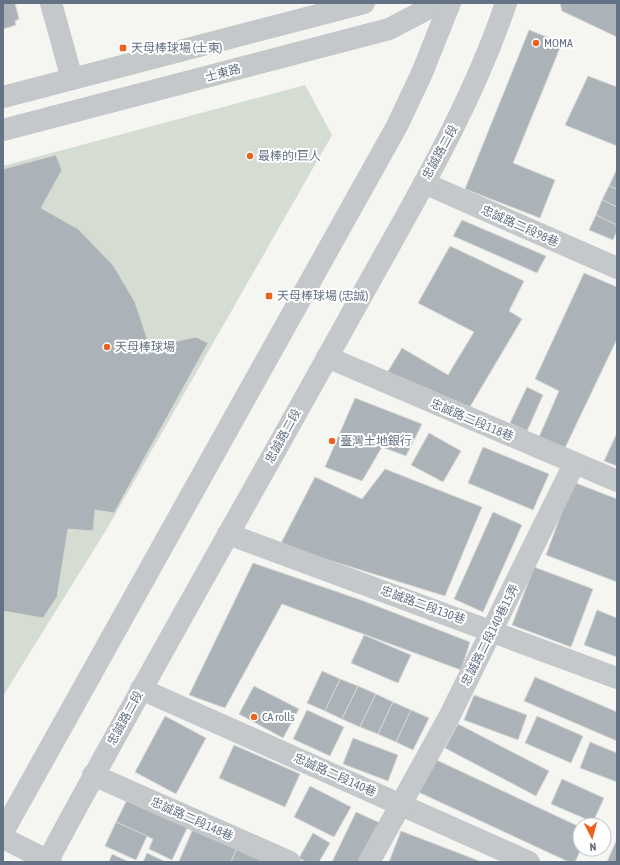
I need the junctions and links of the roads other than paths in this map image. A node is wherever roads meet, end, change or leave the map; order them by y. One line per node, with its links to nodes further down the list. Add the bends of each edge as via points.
1 (51, 3): 6 (street)
2 (364, 3): 6 (street)
3 (439, 3): 8 (street, 士東路, via 389,29)
4 (450, 3): 20 (street, via 422,74 397,126)
5 (506, 3): 9 (street, 忠誠路二段, via 464,107)
6 (72, 78): 7 (street)
7 (3, 97)
8 (3, 130)
9 (424, 183): 10 (street, 忠誠路二段98巷); 11 (street, 忠誠路二段)
10 (617, 268)
11 (327, 357): 12 (street, 忠誠路二段118巷); 14 (street, 忠誠路二段)
12 (574, 464): 13 (street, 忠誠路二段118巷); 15 (street, 忠誠路二段140巷15弄)
13 (617, 482)
14 (228, 534): 15 (street, 忠誠路二段130巷); 17 (street, 忠誠路二段)
15 (492, 631): 16 (street, 忠誠路二段130巷); 19 (street, 忠誠路二段140巷15弄)
16 (617, 678)
17 (141, 690): 18 (street, 忠誠路二段); 19 (street, 忠誠路二段140巷)
18 (93, 775): 22 (street, 忠誠路二段); 23 (street, 忠誠路二段148巷)
19 (402, 804): 24 (street, 忠誠路二段140巷15弄); 25 (street, 忠誠路二段140巷)
20 (3, 832)
21 (3, 838): 22 (street)
22 (48, 862)
23 (290, 862)
24 (369, 862)
25 (529, 862)

